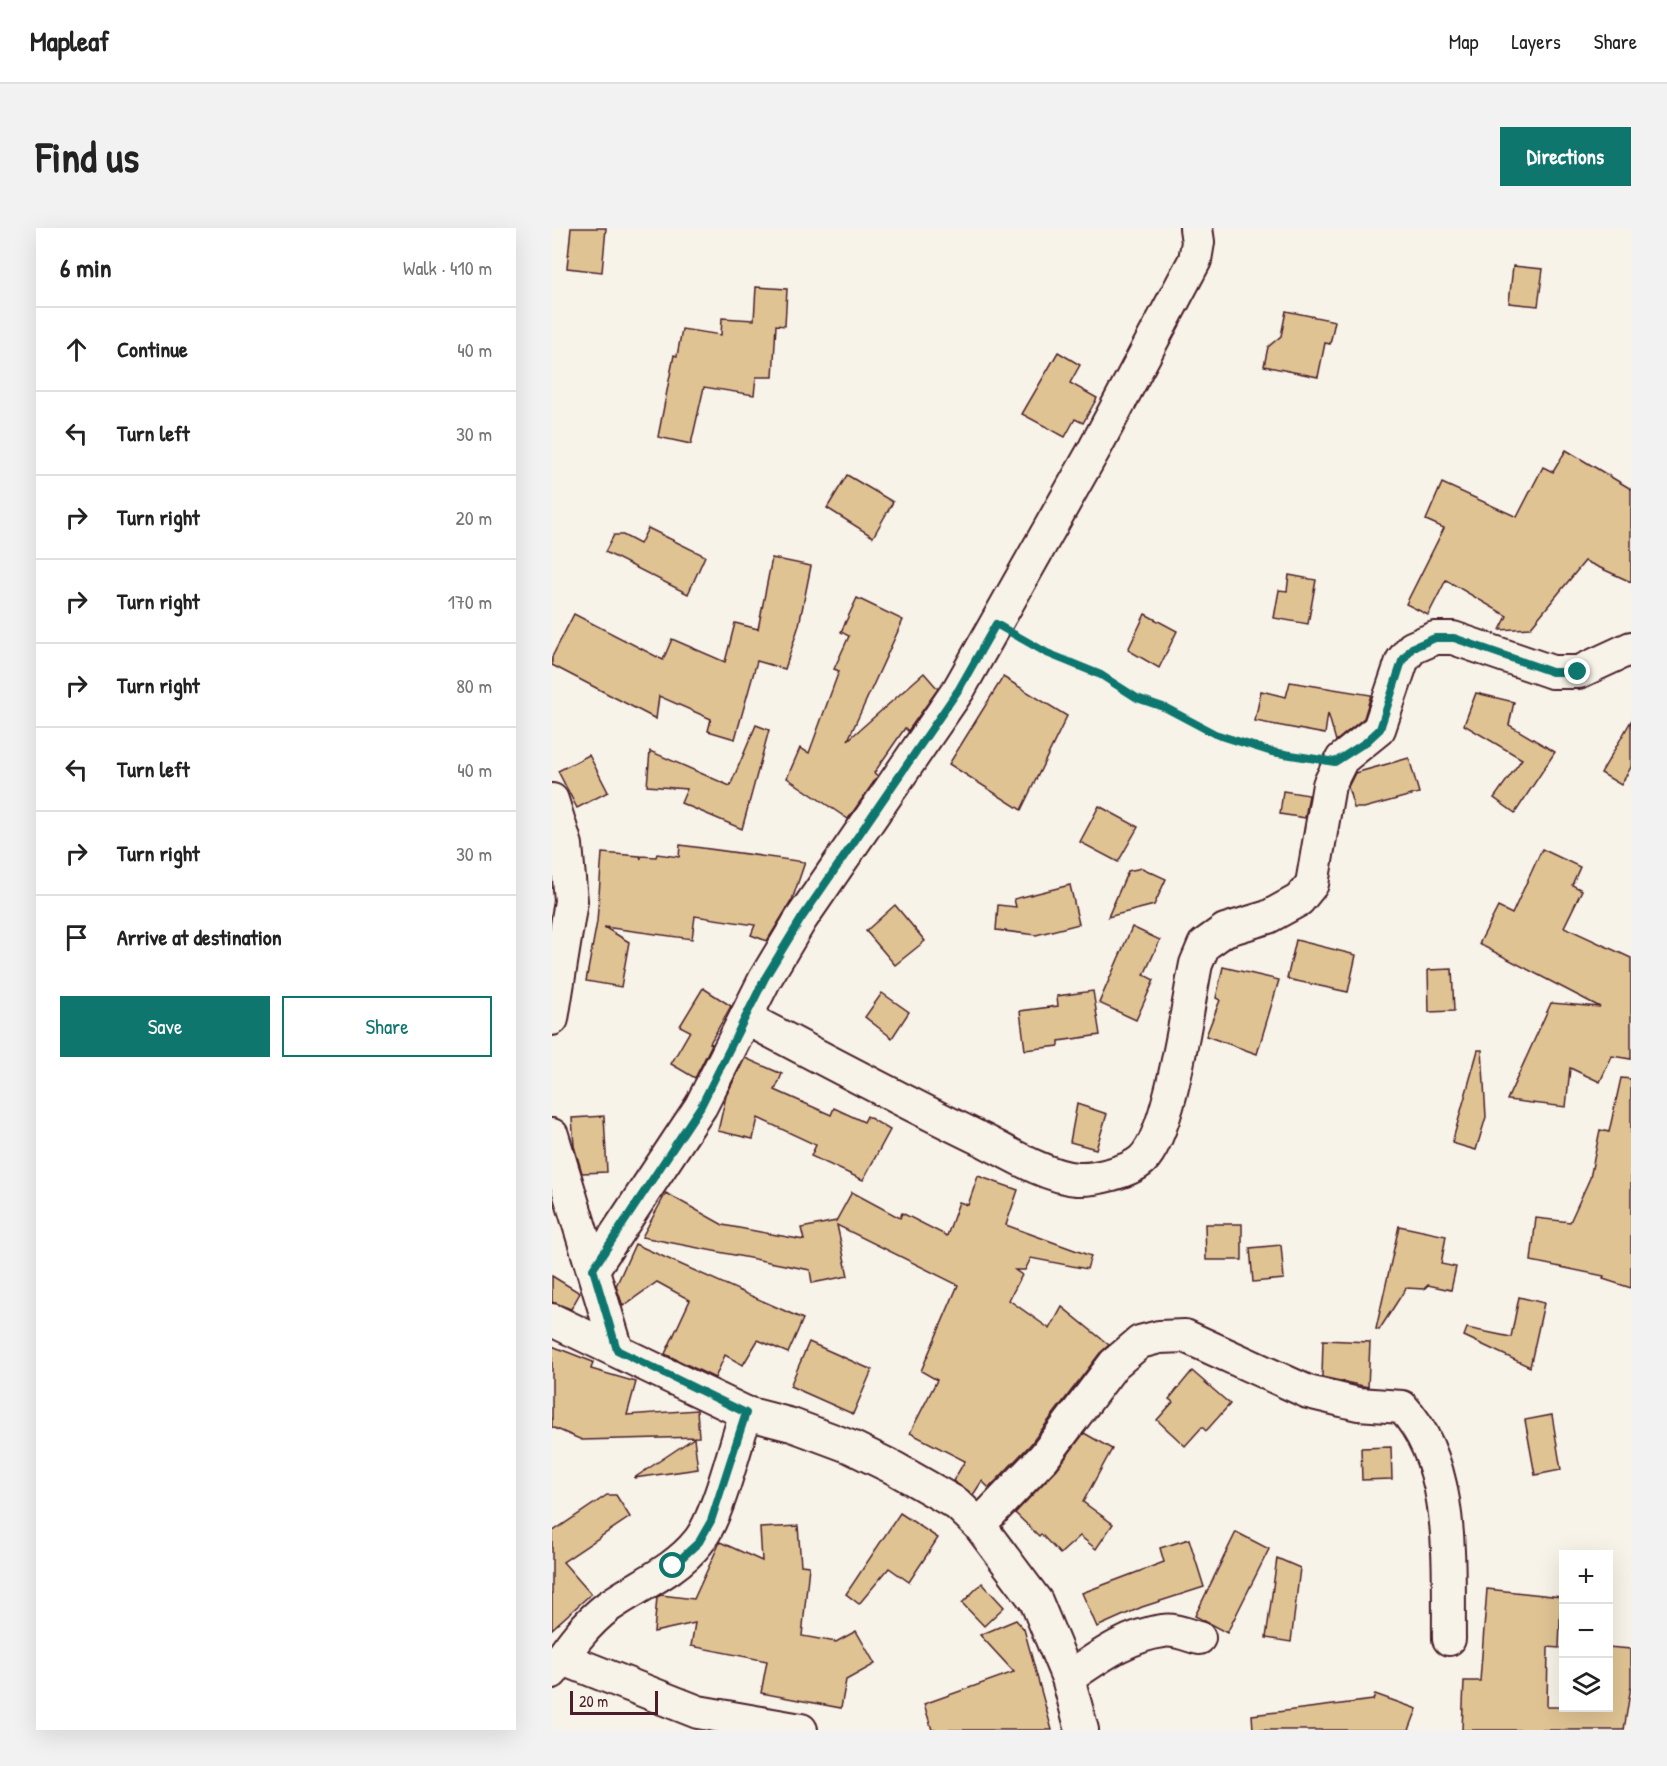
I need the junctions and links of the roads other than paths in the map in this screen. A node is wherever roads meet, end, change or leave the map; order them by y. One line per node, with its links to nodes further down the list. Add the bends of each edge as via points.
1 (1196, 228): 4 (street, via 1195,260 959,689 801,919)
2 (1631, 648): 4 (street, via 1578,672 1552,672 1454,638 1435,638 1412,648 1402,661 1380,729 1342,759 1332,777 1312,884 1299,900 1268,916 1226,930 1204,945 1196,964 1158,1134 1142,1160 1122,1172 1077,1179 1037,1167)
3 (552, 800): 5 (street, via 566,845 571,902)
4 (746, 1018): 7 (street, via 701,1106)
5 (552, 1019)
6 (552, 1135): 7 (street)
7 (593, 1269): 9 (street)
8 (552, 1320): 9 (street)
9 (617, 1350): 10 (street)
10 (746, 1413): 11 (street, via 792,1425 894,1468 957,1504); 14 (street, via 711,1521 699,1542 673,1566 589,1623)
11 (979, 1525): 13 (street, via 1044,1457 1113,1364 1140,1342 1185,1336 1308,1392 1358,1404 1402,1407 1417,1423 1429,1448 1447,1523); 15 (street, via 1035,1601)
12 (1199, 1638): 15 (street, via 1165,1630 1136,1638)
13 (1449, 1639)
14 (556, 1665): 16 (street, via 698,1712)
15 (1068, 1678): 17 (street)
16 (801, 1730)
17 (1082, 1730)

